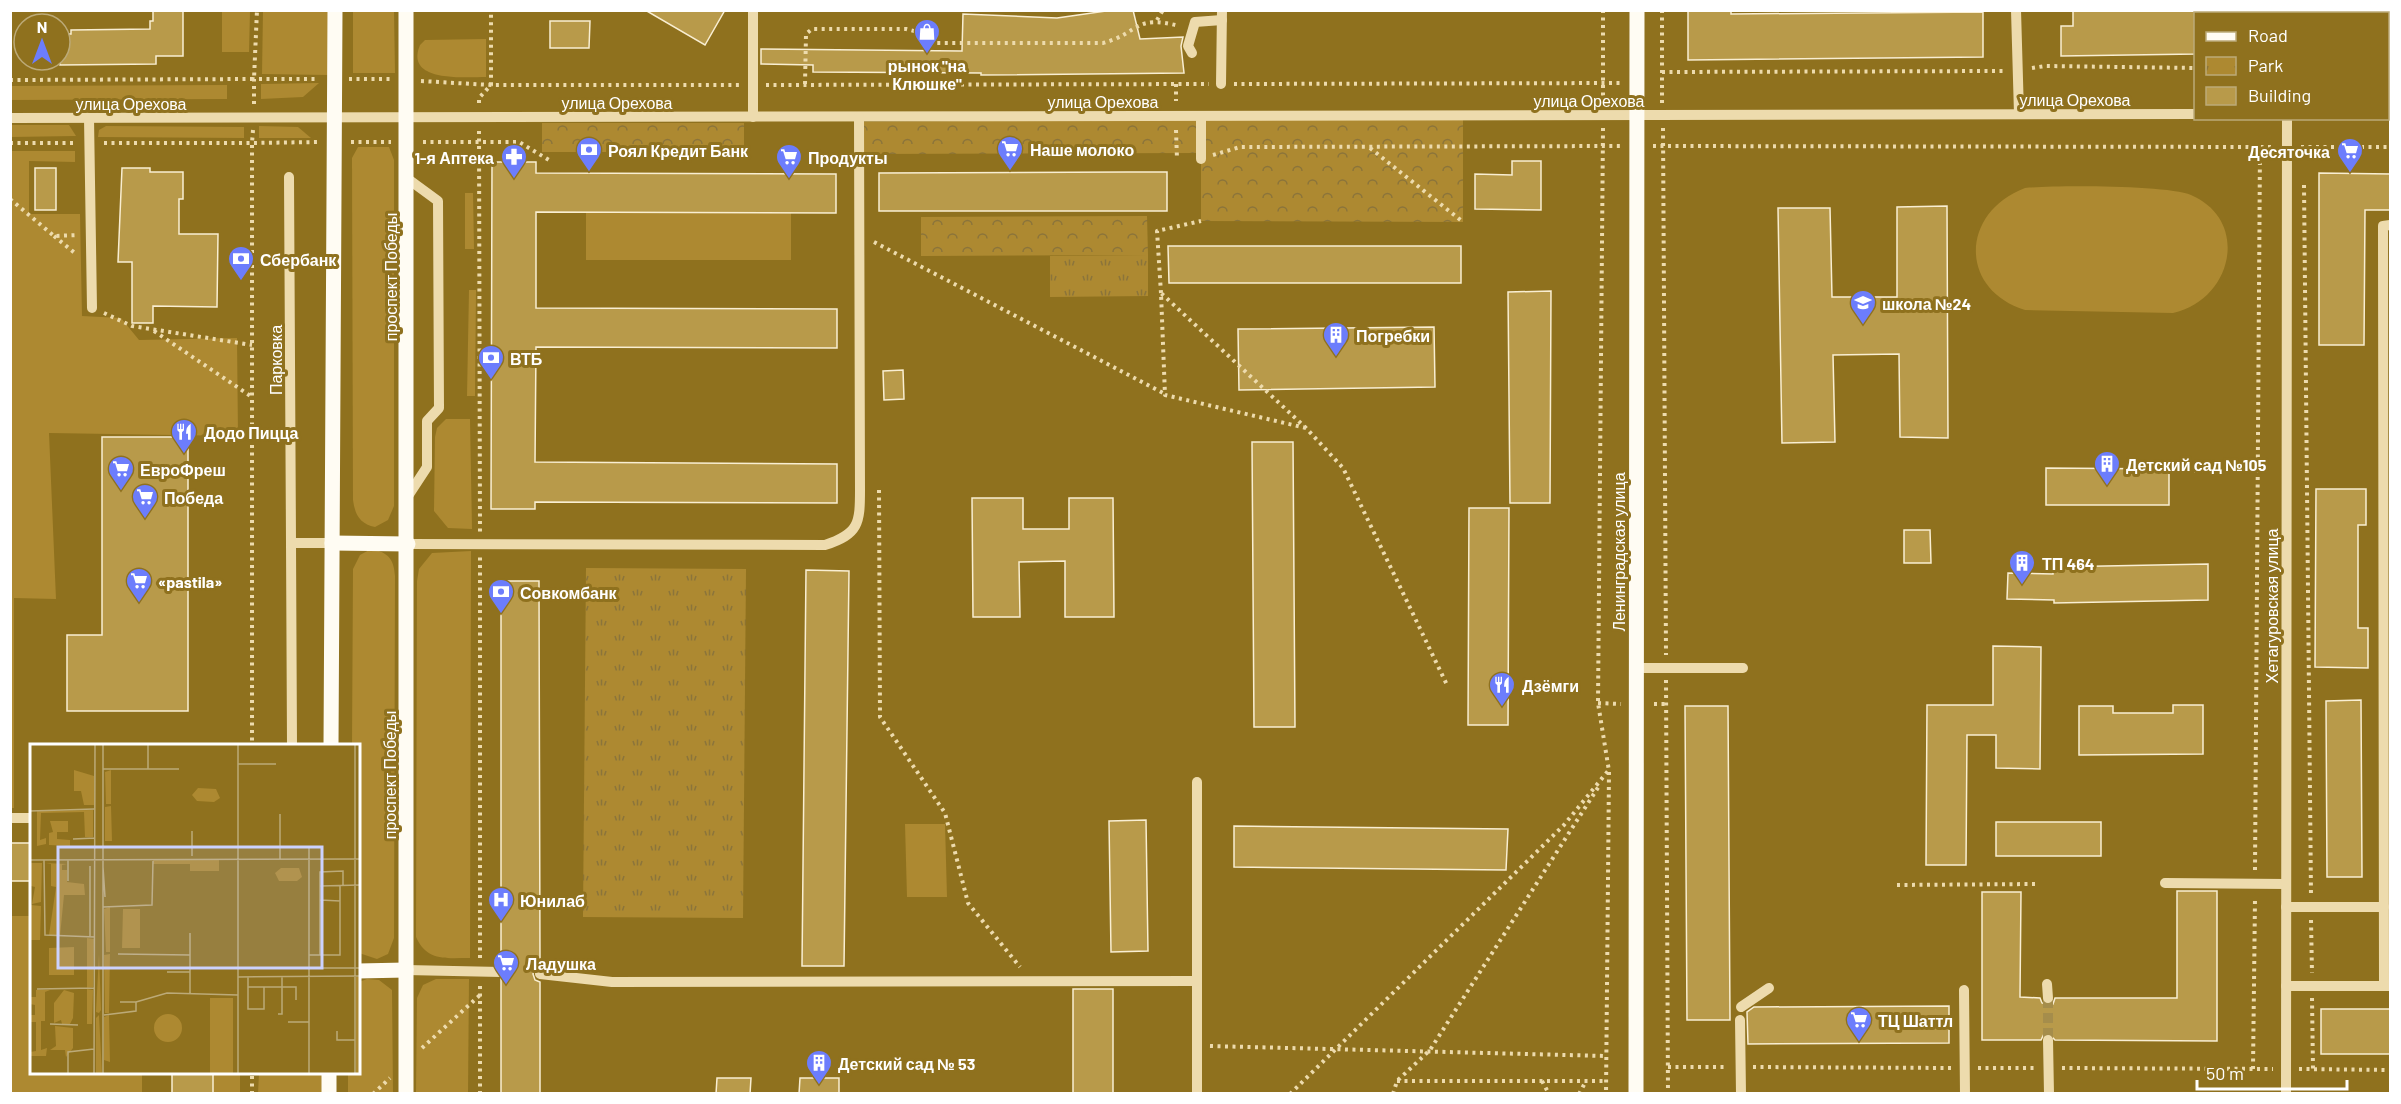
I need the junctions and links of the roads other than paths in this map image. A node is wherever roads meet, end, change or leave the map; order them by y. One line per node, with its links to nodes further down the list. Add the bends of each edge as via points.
1 (335, 10): 17 (main road)
2 (406, 10): 18 (main road, проспект Победы)
3 (753, 10): 13 (street)
4 (1637, 10): 11 (main road, Ленинградская улица)
5 (2016, 10): 9 (street)
6 (1222, 15): 7 (street, via 1196,22 1188,46); 8 (street)
7 (1192, 53)
8 (1221, 84)
9 (2019, 114): 10 (street, улица Орехова); 11 (street, улица Орехова)
10 (2194, 114)
11 (1637, 115): 12 (street, улица Орехова); 31 (main road, Ленинградская улица)
12 (1202, 116): 14 (street, улица Орехова); 20 (street)
13 (753, 117): 14 (street, улица Орехова); 18 (street, улица Орехова)
14 (859, 117): 30 (street, via 860,511 856,528 843,539 825,545)
15 (10, 118): 16 (street, улица Орехова)
16 (89, 118): 17 (street, улица Орехова); 24 (street)
17 (335, 118): 18 (street, улица Орехова); 29 (main road)
18 (408, 118): 22 (main road, проспект Победы)
19 (2287, 120): 39 (street, Хетагуровская улица)
20 (1201, 159)
21 (289, 177): 28 (street, Парковка)
22 (408, 179): 27 (main road, проспект Победы); 27 (street, via 438,201 439,408 427,421 427,467)
23 (2391, 225): 25 (street, via 2383,226)
24 (92, 308)
25 (2387, 354): 26 (street)
26 (2387, 487): 41 (street)
27 (408, 496): 30 (main road, проспект Победы)
28 (291, 543): 29 (street); 33 (street, Парковка)
29 (332, 543): 30 (main road); 34 (main road)
30 (408, 544): 42 (main road, проспект Победы)
31 (1636, 668): 32 (street); 60 (main road, Ленинградская улица)
32 (1743, 668)
33 (292, 744)
34 (331, 744)
35 (1197, 782): 46 (street)
36 (10, 818): 37 (street)
37 (30, 818)
38 (2165, 883): 39 (street)
39 (2286, 884): 40 (street, Хетагуровская улица)
40 (2286, 907): 41 (street); 48 (street, Хетагуровская улица)
41 (2384, 907): 49 (street)
42 (406, 970): 43 (main road); 44 (street); 58 (main road, проспект Победы)
43 (360, 971)
44 (501, 972)
45 (540, 974): 46 (street, via 612,982)
46 (1197, 981): 59 (street)
47 (2047, 984): 52 (street)
48 (2286, 986): 49 (street); 64 (street, Хетагуровская улица)
49 (2387, 986)
50 (1769, 988): 53 (street)
51 (1964, 990): 62 (street)
52 (2048, 998)
53 (1741, 1007)
54 (1740, 1020): 61 (street)
55 (2048, 1040): 63 (street)
56 (329, 1074): 57 (main road)
57 (329, 1094)
58 (406, 1094)
59 (1197, 1094)
60 (1636, 1094)
61 (1742, 1094)
62 (1965, 1094)
63 (2049, 1094)
64 (2286, 1094)

